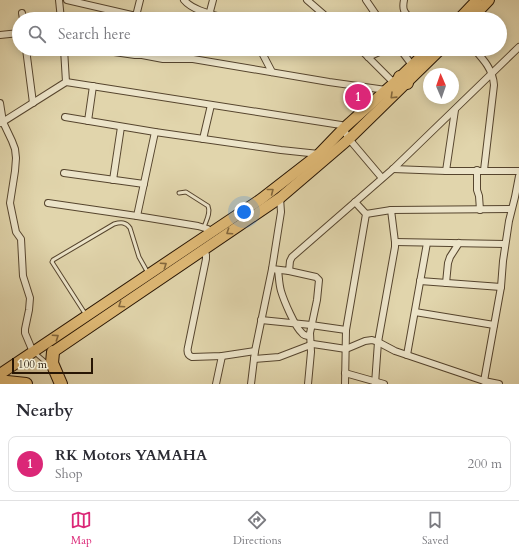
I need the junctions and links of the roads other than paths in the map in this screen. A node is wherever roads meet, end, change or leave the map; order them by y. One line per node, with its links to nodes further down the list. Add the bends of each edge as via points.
1 (60, 0): 11 (street)
2 (67, 0): 12 (street)
3 (140, 0): 13 (street)
4 (184, 0): 14 (street)
5 (213, 0): 15 (street)
6 (308, 0): 16 (street)
7 (366, 0): 17 (street)
8 (404, 0): 18 (street)
9 (477, 0): 19 (main road)
10 (489, 0): 20 (main road)
11 (61, 12)
12 (119, 12)
13 (137, 12)
14 (201, 12)
15 (210, 12)
16 (321, 12)
17 (374, 12)
18 (405, 12)
19 (466, 12)
20 (478, 12)
21 (12, 34): 22 (street)
22 (0, 35)
23 (519, 48): 35 (street)
24 (27, 56): 41 (street)
25 (64, 56): 37 (street)
26 (146, 56): 34 (street, via 163,60 192,59)
27 (264, 56): 34 (street)
28 (405, 56): 33 (street)
29 (422, 56): 33 (main road)
30 (432, 56): 36 (main road)
31 (480, 56): 35 (street)
32 (368, 57): 36 (street)
33 (412, 65): 36 (main road)
34 (272, 72): 39 (street)
35 (492, 73): 43 (street); 56 (street, via 494,85)
36 (400, 81): 39 (main road); 51 (main road, one-way to 51)
37 (66, 82): 38 (street); 41 (street)
38 (93, 86): 42 (street); 45 (street)
39 (386, 90): 48 (main road)
40 (0, 103): 46 (street)
41 (33, 103): 46 (street)
42 (211, 105): 48 (street, via 338,124); 50 (street)
43 (454, 110): 53 (street); 54 (street)
44 (65, 118): 45 (street)
45 (88, 122): 47 (street)
46 (1, 123): 95 (street, via 15,150 10,203 16,232 21,239 23,276 30,298 25,333)
47 (121, 127): 49 (street); 61 (street)
48 (344, 128): 51 (street); 52 (main road)
49 (155, 132): 50 (street); 62 (street)
50 (202, 139): 52 (street)
51 (349, 139): 60 (street); 64 (main road)
52 (319, 154): 72 (main road, one-way to 52, via 261,199)
53 (393, 169): 54 (street); 60 (street)
54 (446, 170): 55 (street)
55 (476, 170): 56 (street); 68 (street)
56 (484, 170): 57 (street)
57 (519, 171)
58 (64, 173): 61 (street)
59 (519, 176): 69 (street)
60 (382, 178): 65 (street)
61 (113, 180): 62 (street)
62 (144, 184): 71 (street)
63 (179, 193): 72 (lane, via 186,192 208,206 210,212)
64 (280, 198): 77 (main road, one-way to 77); 78 (street)
65 (355, 202): 70 (street); 79 (street, via 292,257)
66 (48, 203): 71 (street)
67 (391, 210): 68 (street); 70 (street); 73 (street)
68 (480, 210): 69 (street)
69 (511, 210): 76 (street)
70 (366, 214): 90 (street)
71 (137, 216): 72 (street)
72 (207, 230): 80 (main road, one-way to 72)
73 (395, 242): 74 (street); 92 (street)
74 (427, 243): 75 (street); 81 (street)
75 (459, 243): 76 (street); 82 (street, via 448,263)
76 (505, 244): 83 (street)
77 (204, 249): 96 (main road, one-way to 96); 99 (street, via 206,259 187,350 192,357)
78 (275, 269): 79 (street); 86 (street); 87 (street, via 282,295)
79 (289, 271): 88 (street, via 316,276 319,280)
80 (149, 275): 85 (main road); 85 (lane, via 130,228 122,222 114,224 53,260)
81 (420, 281): 82 (street); 84 (street)
82 (446, 283): 83 (street)
83 (501, 287): 89 (street)
84 (414, 312): 89 (street); 98 (street)
85 (87, 316): 95 (main road, one-way to 85)
86 (261, 320): 87 (street); 97 (street)
87 (295, 323): 88 (street); 91 (street, via 302,334)
88 (311, 325): 90 (street); 91 (street)
89 (494, 325): 106 (street)
90 (346, 330): 94 (street)
91 (310, 336): 93 (street)
92 (378, 342): 94 (street, via 368,341); 98 (street); 105 (street)
93 (311, 344): 94 (street); 100 (street, via 279,357); 111 (street)
94 (346, 349): 102 (street)
95 (33, 352): 101 (lane); 103 (main road)
96 (52, 352): 101 (highway)
97 (255, 352): 99 (street); 100 (street)
98 (407, 355): 106 (street)
99 (222, 356): 109 (street)
100 (254, 359): 110 (street)
101 (55, 370): 108 (highway)
102 (345, 373): 105 (street); 112 (street)
103 (0, 374)
104 (0, 382): 107 (highway)
105 (375, 382): 113 (street)
106 (487, 382): 114 (street)
107 (26, 384)
108 (61, 384)
109 (216, 384)
110 (251, 384)
111 (308, 384)
112 (345, 384)
113 (384, 384)
114 (499, 384)

